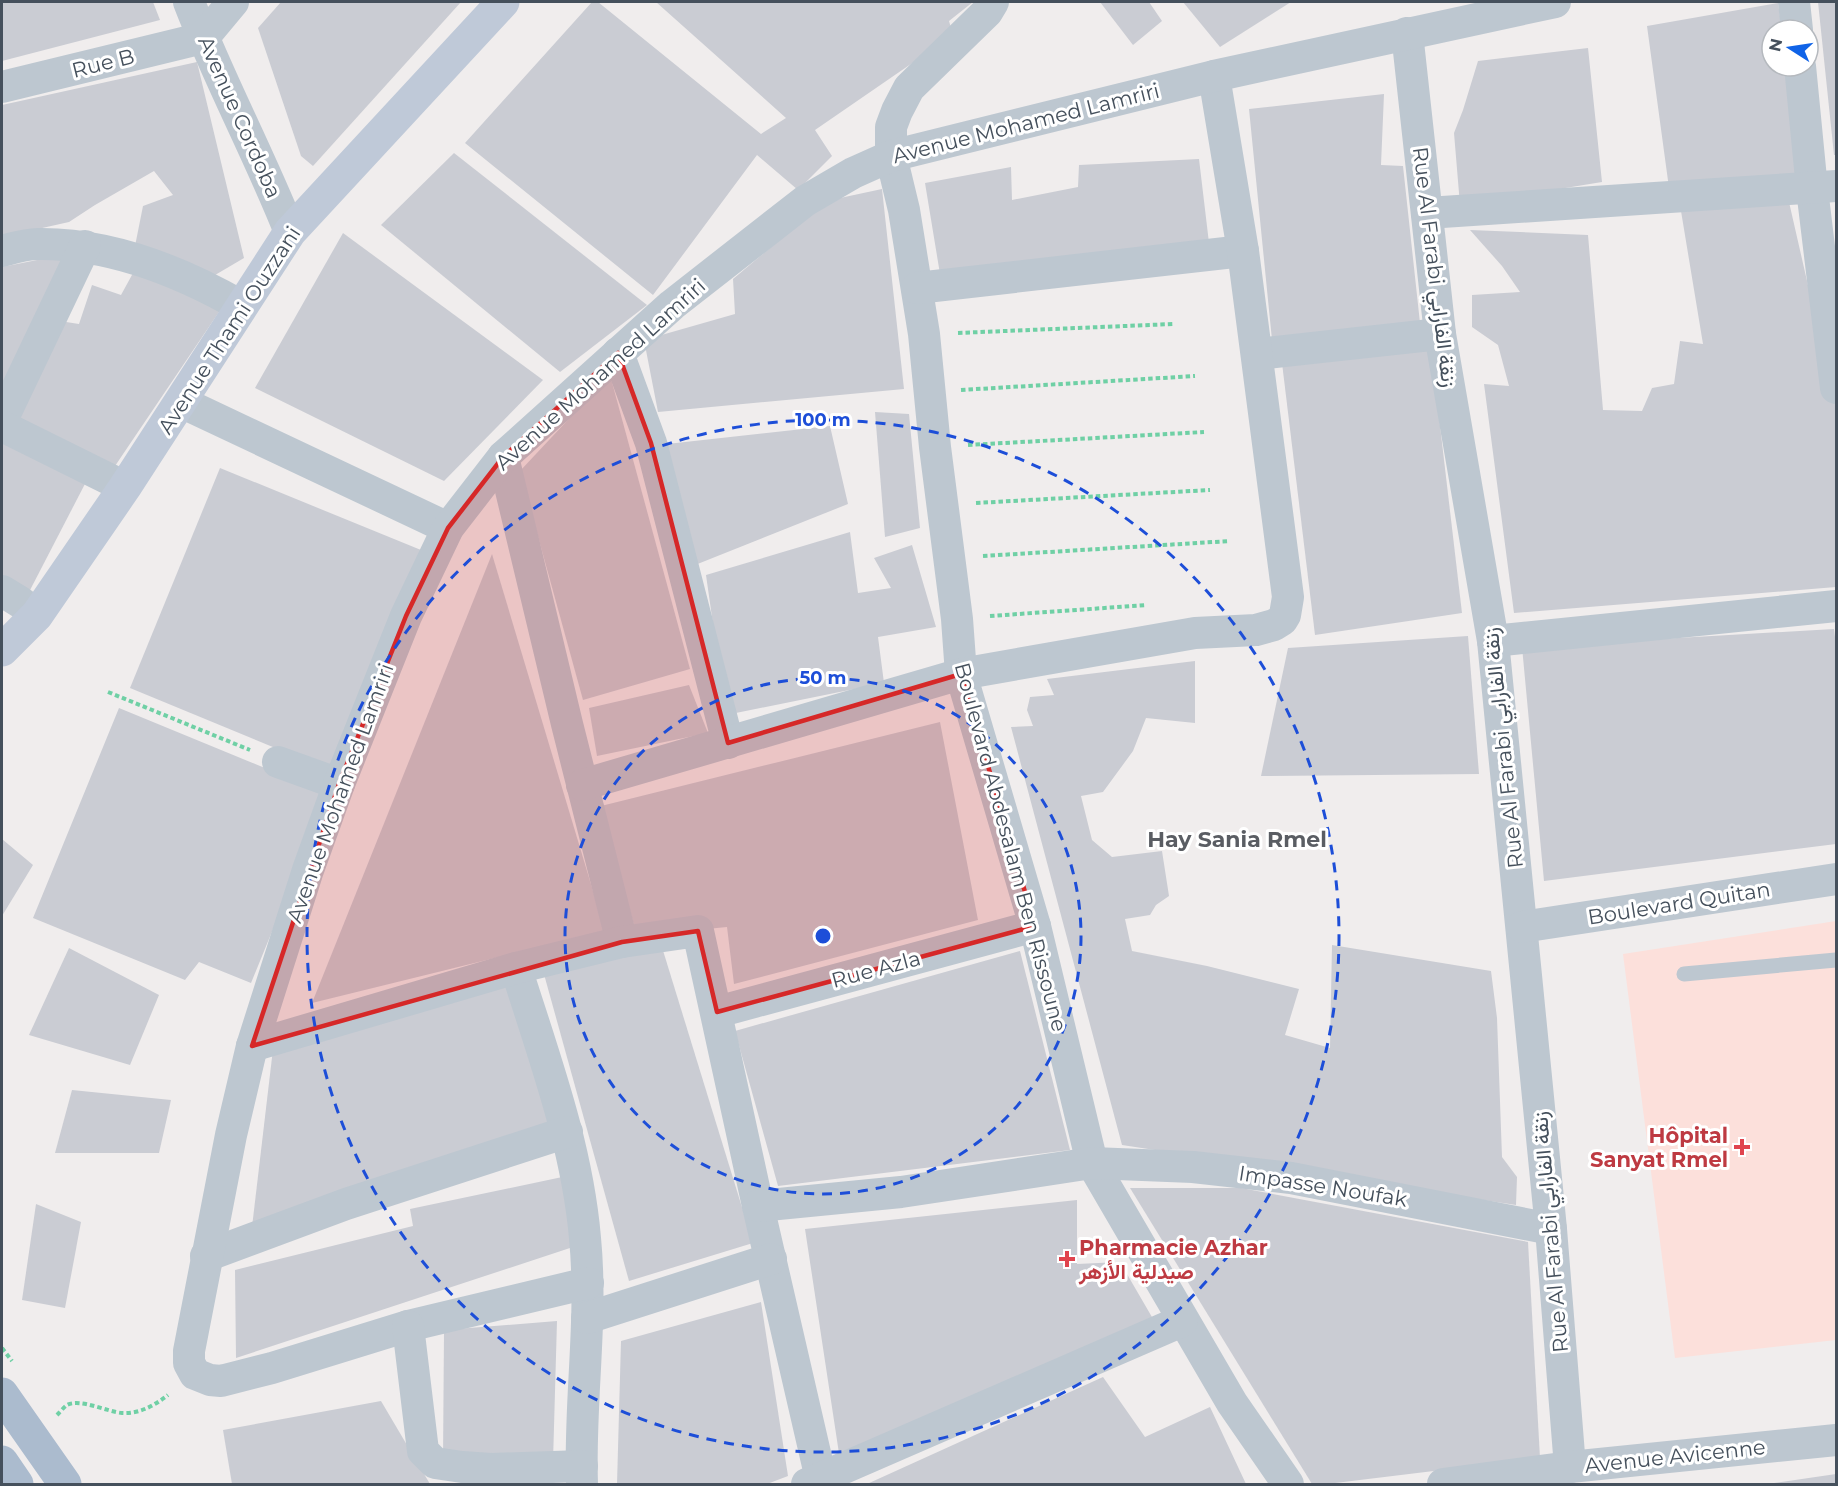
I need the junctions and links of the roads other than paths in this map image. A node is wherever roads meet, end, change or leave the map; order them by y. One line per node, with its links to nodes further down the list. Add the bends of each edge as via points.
1 (189, 2): 9 (street, Avenue Cordoba)
2 (233, 2): 9 (street)
3 (503, 2): 16 (street, Avenue Thami Ouzzani)
4 (993, 2): 13 (street, Boulevard Abdesalam Ben Rissoune, via 909,88 891,128)
5 (1555, 2): 8 (street, Avenue Mohamed Lamriri)
6 (1794, 2): 7 (street)
7 (1796, 18)
8 (1407, 33): 10 (street, Avenue Mohamed Lamriri); 15 (street, Rue Al Farabi زنقة الفارابي)
9 (203, 38): 12 (street, Rue B); 16 (street, Avenue Cordoba)
10 (1214, 76): 13 (street, Avenue Mohamed Lamriri); 19 (street)
11 (1802, 78): 14 (street)
12 (2, 87)
13 (891, 156): 20 (street, Boulevard Abdesalam Ben Rissoune); 23 (street, Avenue Mohamed Lamriri, via 805,201 672,305)
14 (1824, 187): 15 (street); 25 (street)
15 (1427, 213): 22 (street, Rue Al Farabi زنقة الفارابي)
16 (290, 232): 21 (street, Avenue Thami Ouzzani)
17 (85, 246): 18 (street, via 35,244); 21 (street, via 155,267 209,288); 27 (street)
18 (2, 250)
19 (1243, 251): 20 (street); 24 (street)
20 (917, 288): 37 (street, Boulevard Abdesalam Ben Rissoune)
21 (241, 306): 26 (street, Avenue Thami Ouzzani)
22 (1440, 334): 24 (street); 35 (street, Rue Al Farabi زنقة الفارابي)
23 (618, 353): 29 (street, Avenue Mohamed Lamriri); 38 (street, via 651,443)
24 (1258, 354): 37 (street, via 1288,597 1282,620 1256,630 1195,633)
25 (1836, 388)
26 (181, 402): 30 (street, Avenue Thami Ouzzani); 31 (street)
27 (2, 420)
28 (2, 426): 30 (street)
29 (503, 457): 31 (street, Avenue Mohamed Lamriri); 41 (street)
30 (125, 487): 34 (street, Avenue Thami Ouzzani)
31 (448, 528): 40 (street, Avenue Mohamed Lamriri, via 406,616)
32 (2, 591): 34 (street)
33 (1836, 606): 35 (street)
34 (37, 615): 36 (street, Avenue Thami Ouzzani)
35 (1493, 641): 44 (street, Rue Al Farabi زنقة الفارابي)
36 (2, 650)
37 (961, 674): 38 (street); 43 (street, Boulevard Abdesalam Ben Rissoune)
38 (728, 743): 41 (street)
39 (278, 762): 40 (street)
40 (339, 784): 50 (street, Avenue Mohamed Lamriri)
41 (582, 785): 45 (street)
42 (1836, 879): 44 (street, Boulevard Quitan)
43 (1035, 926): 49 (street, Rue Azla); 52 (street, Boulevard Abdesalam Ben Rissoune)
44 (1522, 927): 54 (street, Rue Al Farabi زنقة الفارابي)
45 (622, 942): 47 (street); 49 (street, via 698,931)
46 (1836, 960): 48 (lane)
47 (516, 968): 50 (street); 51 (street)
48 (1684, 974)
49 (717, 1012): 53 (street)
50 (252, 1046): 55 (street, Avenue Mohamed Lamriri)
51 (567, 1132): 55 (street, via 346,1204); 57 (street, via 581,1198)
52 (1092, 1163): 53 (street, Impasse Noufak, via 900,1192); 54 (street, Impasse Noufak, via 1192,1167 1291,1178); 59 (street, Boulevard Abdesalam Ben Rissoune)
53 (758, 1206): 56 (street)
54 (1551, 1229): 64 (street, Rue Al Farabi زنقة الفارابي)
55 (206, 1256): 60 (street, Avenue Mohamed Lamriri, via 192,1363 210,1380 221,1381 272,1368)
56 (771, 1259): 58 (street); 66 (street)
57 (588, 1283): 58 (street); 60 (street)
58 (587, 1318): 65 (street)
59 (1182, 1321): 66 (street); 69 (street, Boulevard Abdesalam Ben Rissoune)
60 (408, 1326): 65 (street, via 425,1455 443,1465)
61 (2, 1394): 68 (main road)
62 (1836, 1440): 64 (street, Avenue Avicenne)
63 (2, 1462): 67 (main road)
64 (1570, 1467): 70 (street, Avenue Avicenne)
65 (582, 1475)
66 (814, 1482)
67 (17, 1485)
68 (65, 1485)
69 (1288, 1485)
70 (1443, 1485)

